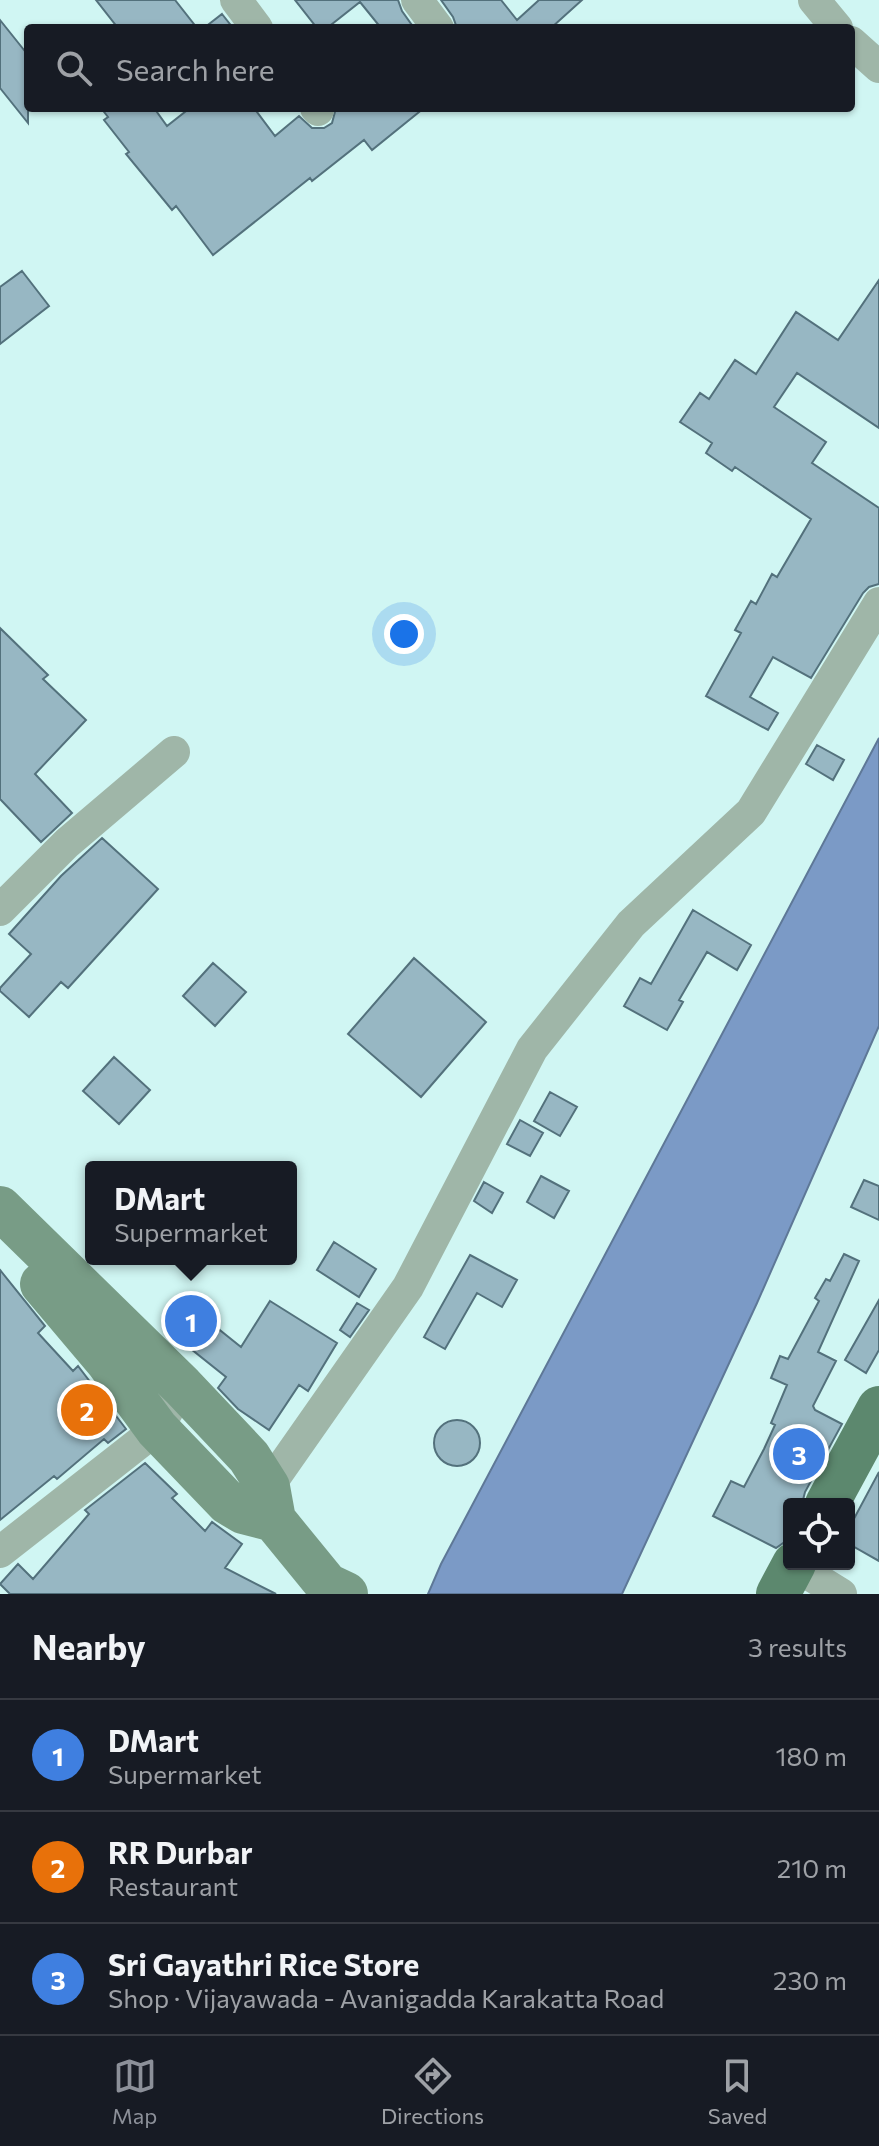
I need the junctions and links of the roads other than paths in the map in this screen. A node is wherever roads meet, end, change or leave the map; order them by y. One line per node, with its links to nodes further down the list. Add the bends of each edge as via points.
1 (236, 0): 4 (street)
2 (417, 0): 5 (street)
3 (814, 0): 6 (street)
4 (254, 24)
5 (435, 24)
6 (834, 24)
7 (855, 46): 8 (street)
8 (879, 67)
9 (879, 603): 17 (street, via 751,812 631,924 532,1049 408,1287)
10 (174, 752): 11 (street, via 67,843)
11 (0, 910)
12 (1, 1218): 13 (street); 15 (street)
13 (182, 1386): 15 (street); 17 (street, via 249,1457)
14 (879, 1408): 16 (main road)
15 (157, 1429): 17 (street, via 228,1503 243,1512); 18 (street)
16 (830, 1498)
17 (271, 1503): 21 (street)
18 (0, 1552)
19 (791, 1570): 22 (main road)
20 (803, 1570): 23 (street)
21 (332, 1591)
22 (778, 1594)
23 (841, 1594)

